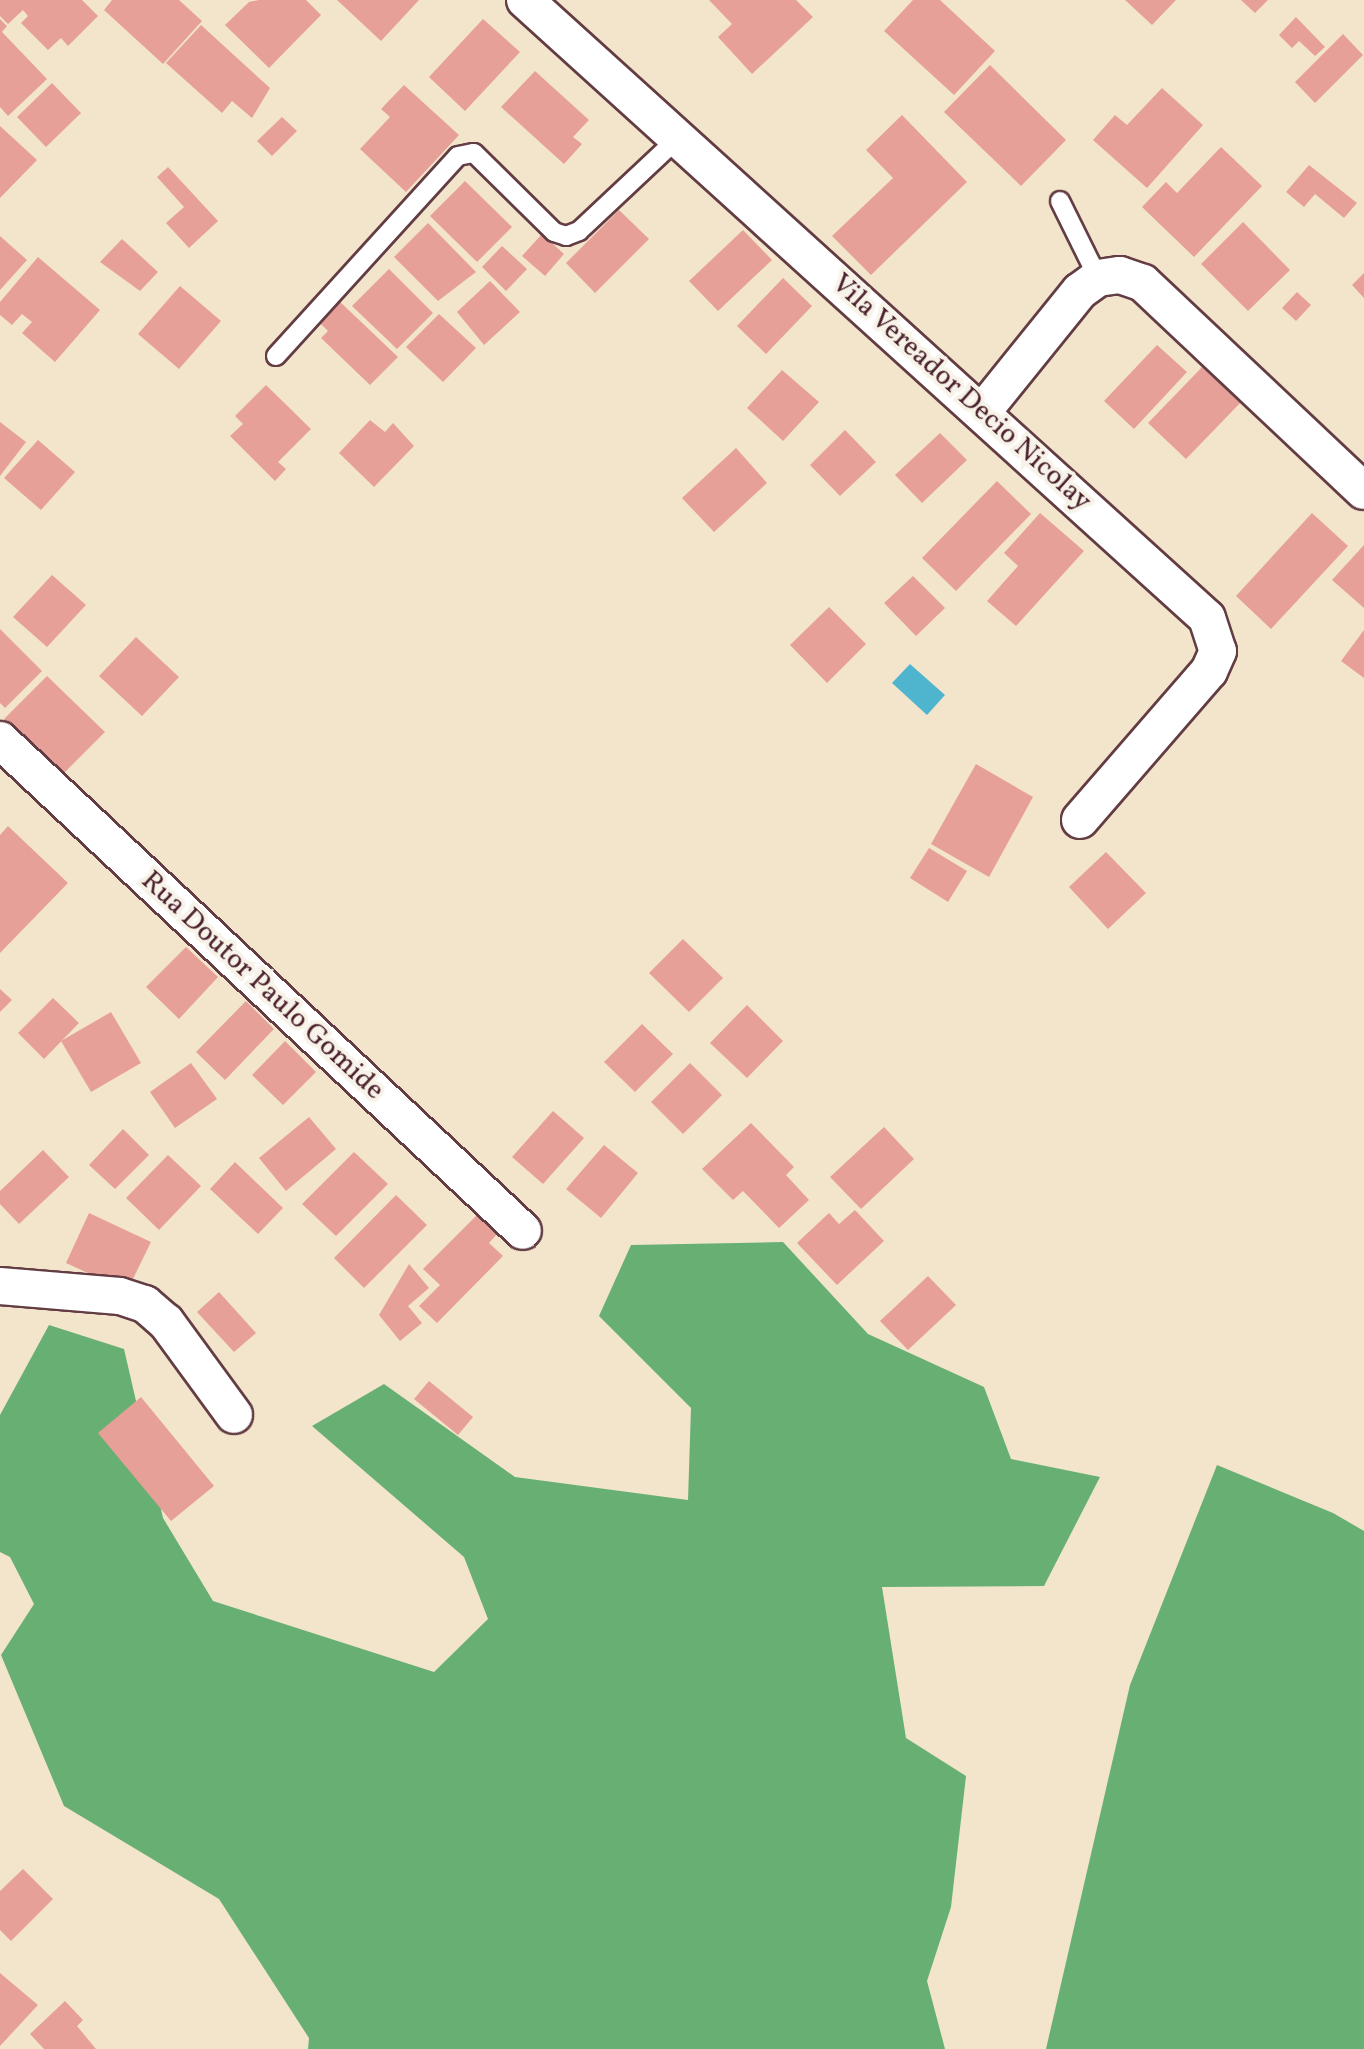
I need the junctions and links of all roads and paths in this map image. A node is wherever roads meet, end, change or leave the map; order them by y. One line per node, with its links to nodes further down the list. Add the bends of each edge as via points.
1 (525, 0): 2 (street, Vila Vereador Decio Nicolay)
2 (676, 140): 5 (lane, via 579,231 566,236 554,232 474,153 458,156); 6 (street, Vila Vereador Decio Nicolay)
3 (1060, 201): 4 (lane)
4 (1098, 278): 6 (street, via 1080,291); 7 (street, via 1120,275 1143,283)
5 (276, 356)
6 (983, 411): 9 (street, Vila Vereador Decio Nicolay, via 1207,618 1216,637 1218,651 1209,671)
7 (1364, 491)
8 (0, 740): 10 (street, Rua Doutor Paulo Gomide)
9 (1080, 820)
10 (523, 1231)
11 (0, 1286): 12 (street, via 120,1296 145,1304 166,1322)
12 (234, 1415)

